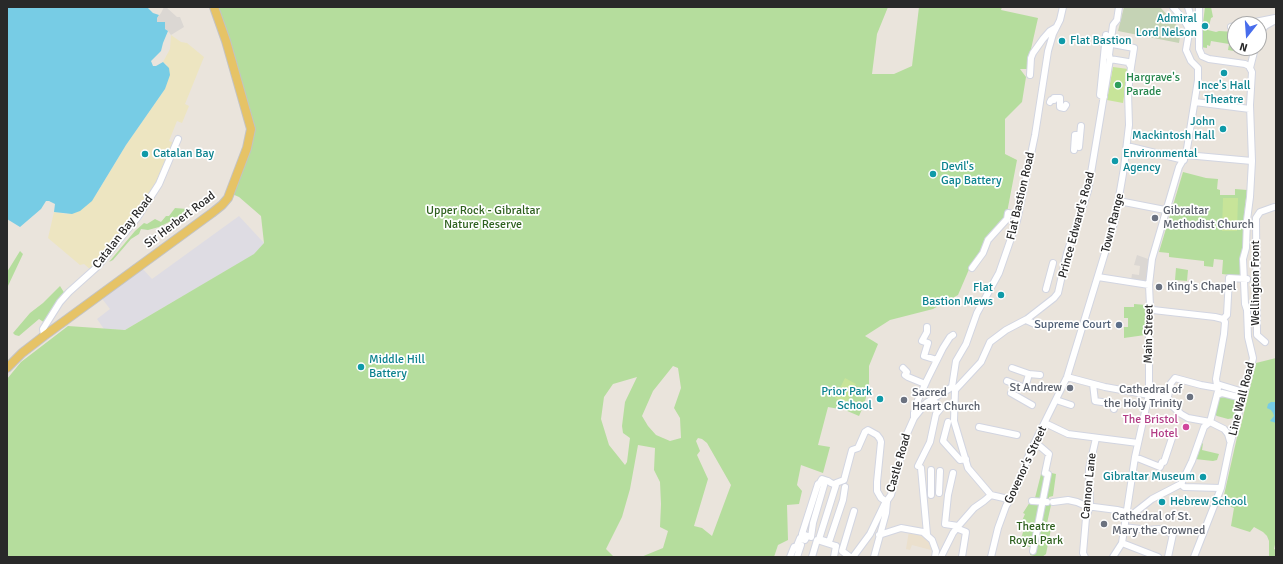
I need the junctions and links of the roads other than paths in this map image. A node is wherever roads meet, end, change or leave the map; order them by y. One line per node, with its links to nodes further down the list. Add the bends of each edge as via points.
1 (214, 7): 46 (main road, Sir Herbert Road, via 250,129 247,148 228,198 212,213)
2 (1063, 7): 9 (street, Flat Bastion Road)
3 (1119, 7): 11 (street, Prince Edward's Road)
4 (1173, 7): 16 (street, via 1188,27 1187,53)
5 (1188, 7): 16 (street, Main Street, via 1196,34)
6 (1199, 7): 14 (street, via 1199,49)
7 (1267, 20): 8 (street, via 1275,18)
8 (1267, 25)
9 (1056, 28): 18 (street, via 1050,31 1033,53); 33 (street, Flat Bastion Road, via 1048,51 1036,135)
10 (1106, 35): 11 (street)
11 (1108, 43): 13 (street, Prince Edward's Road); 15 (street, Town Range, via 1134,48); 19 (street, via 1100,95)
12 (1253, 56): 17 (street, Line Wall Road)
13 (1110, 59): 15 (street, via 1128,62); 19 (street, Prince Edward's Road)
14 (1206, 59): 16 (street); 17 (street, via 1243,63)
15 (1131, 67): 26 (street, Town Range)
16 (1198, 68): 21 (street, Main Street)
17 (1250, 68): 23 (street, Line Wall Road)
18 (1030, 75)
19 (1104, 97): 42 (street, Prince Edward's Road, via 1087,192 1058,292)
20 (1050, 102): 22 (street, via 1054,98 1060,98 1060,108)
21 (1195, 102): 23 (street); 28 (street, Main Street)
22 (1066, 105)
23 (1250, 109): 29 (street, Line Wall Road)
24 (1081, 126): 27 (street)
25 (178, 139): 46 (street, Catalan Bay Road, via 159,184 137,218 98,266 63,299 43,329)
26 (1127, 146): 28 (street); 30 (street, Town Range)
27 (1077, 148)
28 (1185, 157): 29 (street); 32 (street, Main Street, via 1178,167)
29 (1252, 161): 37 (street, Line Wall Road, via 1243,259)
30 (1119, 201): 32 (street); 36 (street, Town Range, via 1114,227)
31 (1274, 207): 47 (street, Wellington Front, via 1260,212 1256,218 1257,335)
32 (1166, 210): 38 (street, Main Street, via 1152,259)
33 (1020, 212): 35 (street, via 1018,211 1017,215 1008,213 1007,219 988,240 983,253); 59 (street, Flat Bastion Road, via 999,273 956,361)
34 (1053, 263): 39 (street)
35 (972, 268)
36 (1098, 277): 38 (street); 54 (street, Town Range)
37 (1246, 279): 41 (street, via 1229,278 1227,315); 61 (street, Line Wall Road, via 1244,304 1247,310 1252,367)
38 (1149, 285): 40 (street, Main Street)
39 (1046, 289)
40 (1150, 306): 41 (street, via 1153,310); 62 (street, Main Street)
41 (1223, 319): 60 (street, via 1224,334 1216,379)
42 (1026, 320): 43 (street); 59 (street, Prince Edward's Road, via 990,342 980,362)
43 (1037, 325)
44 (927, 327): 48 (street, via 922,341 928,343 924,356)
45 (953, 335): 48 (street)
46 (44, 336): 49 (main road, Sir Herbert Road)
47 (1265, 342)
48 (937, 360): 56 (street)
49 (7, 368)
50 (903, 368): 56 (street, via 907,372 905,375)
51 (1012, 368): 52 (street)
52 (1029, 374): 53 (street); 57 (street, via 1025,388)
53 (1040, 375)
54 (1067, 377): 58 (street); 65 (street, Town Range)
55 (1007, 381): 57 (street)
56 (925, 384): 70 (street)
57 (1015, 384): 67 (street, via 1011,393)
58 (1093, 384): 62 (street); 69 (street, via 1095,402 1115,404)
59 (955, 389): 64 (street, Castle Road); 72 (street)
60 (1217, 389): 61 (street); 63 (street, via 1175,378); 66 (street); 73 (street)
61 (1245, 390): 66 (street, Line Wall Road)
62 (1149, 394): 63 (street); 80 (street, Main Street)
63 (1166, 398): 73 (street, via 1188,418)
64 (932, 399): 70 (street, Castle Road); 71 (street, via 941,408)
65 (1057, 399): 68 (street); 74 (street, Govenor's Street)
66 (1242, 400): 81 (street, Line Wall Road)
67 (1032, 405)
68 (1071, 405)
69 (1114, 409)
70 (914, 418): 97 (street, Castle Road, via 906,436)
71 (936, 418): 72 (street); 108 (street, via 920,467)
72 (951, 421): 83 (street); 83 (street, via 943,441 960,460)
73 (1210, 422): 81 (street, via 1227,431); 89 (street, via 1204,427)
74 (1045, 423): 77 (street, via 1068,434); 79 (street, Govenor's Street)
75 (979, 427): 76 (street)
76 (1017, 435)
77 (1096, 438): 80 (street); 99 (street, Cannon Lane, via 1089,469)
78 (1172, 438): 82 (street, via 1160,467)
79 (1035, 442): 95 (street, Govenor's Street); 98 (street, via 1049,454 1045,473 1048,474)
80 (1138, 443): 82 (street, Main Street)
81 (1230, 445): 91 (street, Line Wall Road)
82 (1135, 457): 101 (street, Main Street)
83 (966, 459): 93 (street, via 968,468)
84 (931, 470): 94 (street)
85 (940, 471): 92 (street)
86 (954, 473): 106 (street, via 948,495 945,524)
87 (828, 481): 88 (street); 104 (street); 110 (street, via 822,479 817,485 802,534)
88 (836, 484): 97 (street, via 844,480 852,450 858,448 868,430 877,435 881,442 877,491); 102 (street)
89 (1181, 484): 91 (street, via 1184,487); 101 (street, via 1152,499 1133,514)
90 (845, 487): 103 (street)
91 (1221, 488): 129 (street, Line Wall Road)
92 (939, 493)
93 (991, 494): 95 (street); 106 (street)
94 (931, 495)
95 (1010, 498): 124 (street, Govenor's Street, via 998,528)
96 (1032, 501): 98 (street)
97 (887, 502): 109 (street, Castle Road); 119 (street, via 870,534)
98 (1048, 502): 99 (street, via 1068,500); 114 (street)
99 (1090, 507): 101 (street); 125 (street, Cannon Lane, via 1086,518 1082,553)
100 (854, 511): 119 (street, via 842,551)
101 (1126, 513): 107 (street, Main Street)
102 (827, 514): 103 (street); 105 (street)
103 (837, 517): 111 (street)
104 (813, 523): 105 (street); 110 (street, via 810,537)
105 (823, 527): 111 (street, via 819,539 829,542)
106 (957, 527): 122 (street); 123 (street, via 966,532)
107 (1124, 527): 112 (street, Main Street); 128 (street, via 1159,529 1173,534)
108 (927, 534): 109 (street, via 901,528); 121 (street, via 935,546)
109 (879, 535): 120 (street, Castle Road)
110 (804, 538): 115 (street, via 800,538); 116 (street)
111 (831, 538): 113 (street, via 831,542)
112 (1122, 543): 126 (street, Main Street); 127 (street)
113 (836, 546): 117 (street, via 817,540); 118 (street)
114 (1033, 551)
115 (790, 557)
116 (797, 557)
117 (812, 557)
118 (834, 557)
119 (852, 557)
120 (874, 557)
121 (935, 557)
122 (941, 557)
123 (962, 557)
124 (992, 557)
125 (1085, 557)
126 (1113, 557)
127 (1158, 557)
128 (1168, 557)
129 (1194, 557)

